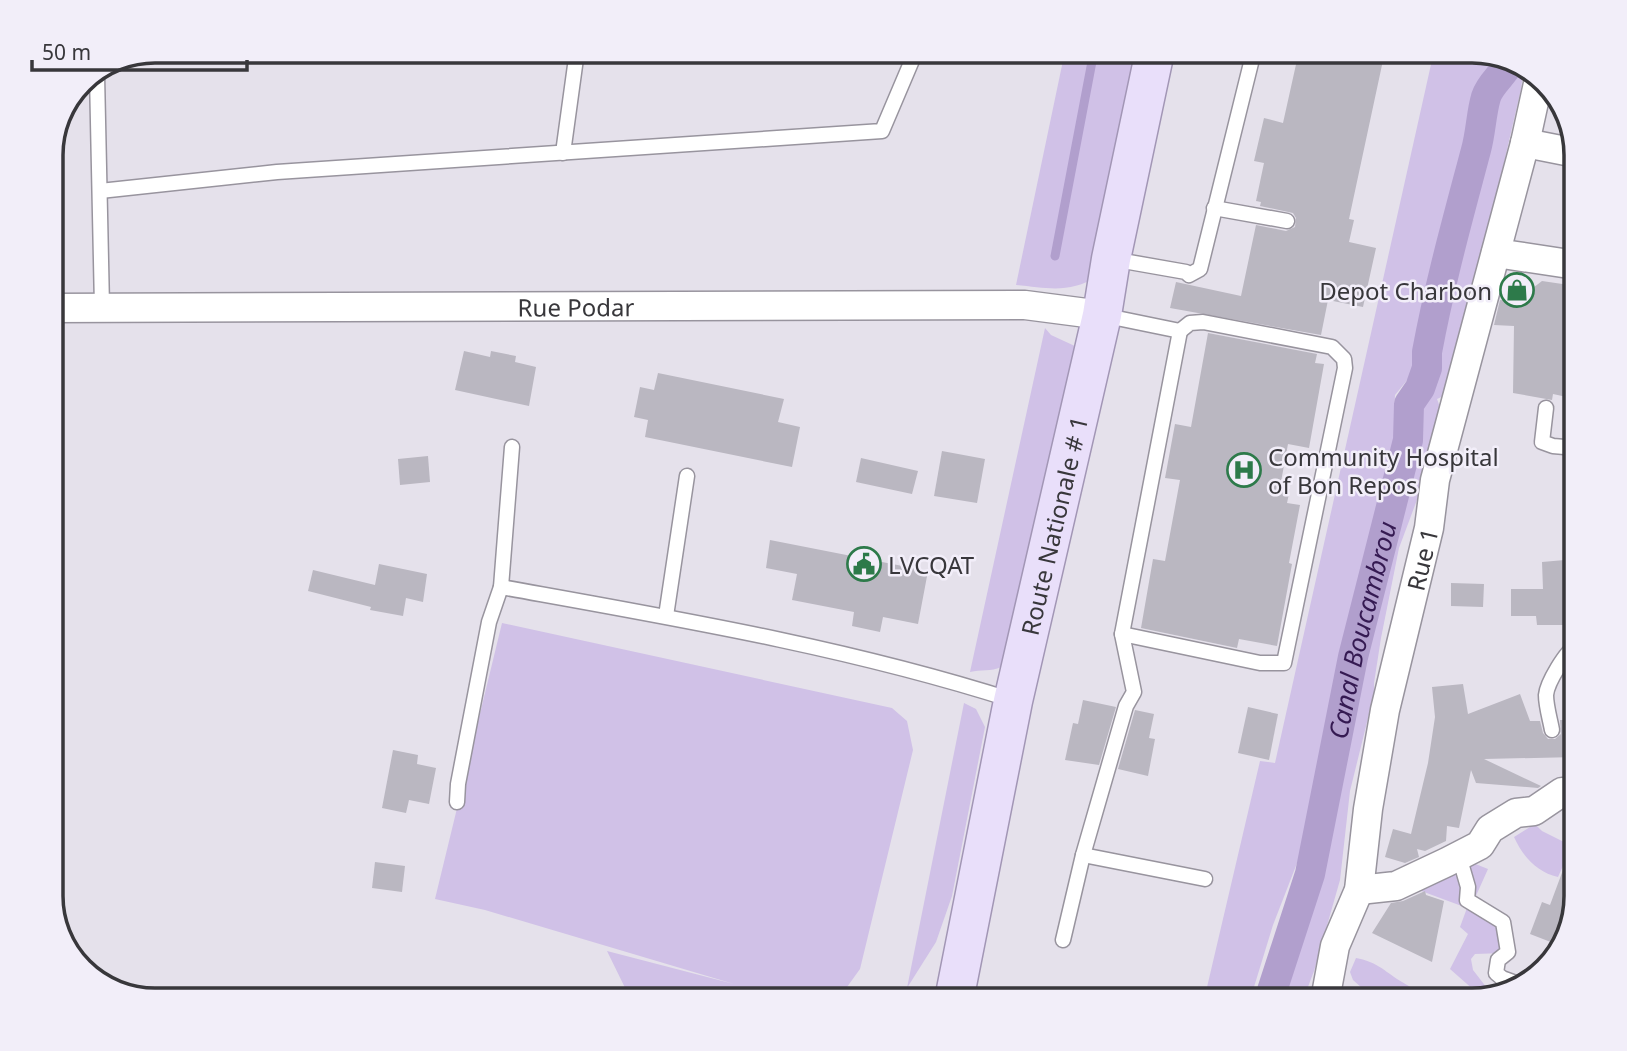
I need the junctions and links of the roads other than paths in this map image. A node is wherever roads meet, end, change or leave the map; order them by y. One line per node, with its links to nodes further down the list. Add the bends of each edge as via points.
1 (575, 63): 9 (lane)
2 (911, 63): 9 (lane, via 882,131)
3 (1152, 63): 14 (main road, Route Nationale # 1)
4 (1251, 63): 11 (lane)
5 (97, 84): 10 (lane)
6 (1537, 90): 7 (street, Rue 1)
7 (1525, 143): 8 (street); 13 (street, Rue 1)
8 (1564, 151)
9 (563, 153): 10 (lane, via 277,172)
10 (100, 191): 16 (lane)
11 (1214, 208): 12 (lane); 14 (lane, via 1196,273)
12 (1287, 221)
13 (1496, 253): 15 (street); 35 (street, Rue 1, via 1435,480 1429,528 1385,710)
14 (1111, 259): 18 (main road, Route Nationale # 1)
15 (1564, 263)
16 (102, 307): 17 (street, Rue Podar); 18 (street, Rue Podar, via 1025,305)
17 (63, 308)
18 (1102, 315): 19 (lane); 28 (main road, Route Nationale # 1)
19 (1180, 331): 26 (lane); 26 (lane, via 1190,323 1203,322 1332,347 1344,359 1345,368 1284,663 1260,663)
20 (1546, 408): 22 (lane, via 1542,442)
21 (512, 447): 24 (lane)
22 (1564, 447)
23 (687, 477): 25 (lane)
24 (502, 587): 25 (lane); 31 (lane, via 489,622)
25 (666, 616): 28 (lane, via 834,652)
26 (1122, 634): 32 (lane, via 1133,692)
27 (1564, 659): 29 (lane, via 1546,693)
28 (1013, 701): 38 (main road, Route Nationale # 1)
29 (1552, 730)
30 (1562, 792): 33 (street, via 1534,811 1516,813 1490,829 1480,845)
31 (457, 802)
32 (1083, 855): 34 (lane); 36 (lane)
33 (1459, 856): 35 (street, via 1396,887); 37 (lane, via 1467,900 1503,922 1508,952 1498,960 1496,973)
34 (1205, 879)
35 (1359, 890): 39 (street, Rue 1, via 1335,946)
36 (1063, 940)
37 (1508, 980)
38 (956, 988)
39 (1327, 988)

